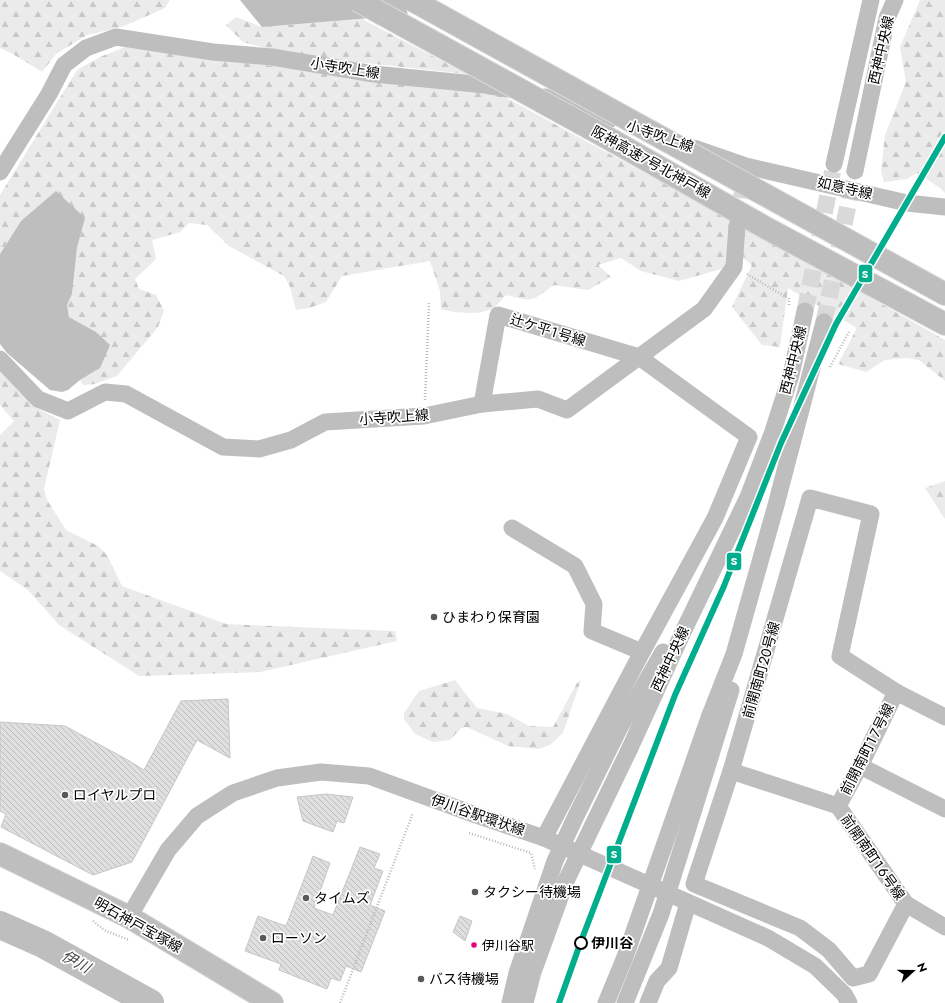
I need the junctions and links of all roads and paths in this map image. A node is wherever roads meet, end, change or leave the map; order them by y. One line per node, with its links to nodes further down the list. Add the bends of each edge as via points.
1 (357, 0): 17 (main road, 阪神高速7号北神戸線, bridge, via 766,228)
2 (412, 0): 12 (main road, 阪神高速7号北神戸線, bridge)
3 (870, 0): 5 (street, 西神中央線)
4 (895, 0): 7 (street, 西神中央線, via 887,18)
5 (834, 164)
6 (746, 166): 8 (street, 小寺吹上線, via 641,131 582,107 534,93 485,85 374,74 272,57 213,52 116,37 86,48 64,65 49,94); 9 (street, 如意寺線, via 907,203)
7 (855, 171)
8 (0, 172)
9 (945, 207)
10 (737, 226): 11 (street)
11 (734, 267): 13 (path); 19 (street, 小寺吹上線, via 704,309)
12 (945, 294)
13 (789, 299)
14 (430, 303): 23 (path)
15 (805, 312): 26 (street, 西神中央線, via 791,375 772,434)
16 (824, 322): 24 (street, 西神中央線)
17 (945, 324)
18 (850, 330): 21 (path)
19 (639, 357): 22 (street, 小寺吹上線, via 567,410 538,399); 22 (street, 辻ケ平１号線, via 498,315); 27 (street, via 749,437 715,518)
20 (0, 359): 23 (street, 小寺吹上線, via 38,399 68,411 105,392 126,394 223,447 259,449 291,440 325,422)
21 (827, 373)
22 (482, 404): 23 (street, 小寺吹上線)
23 (424, 416)
24 (776, 505): 47 (street, 西神中央線, bridge, via 734,654); 48 (street, bridge, via 732,687 661,914)
25 (512, 528): 27 (street, via 575,566 594,604 592,631)
26 (730, 536): 45 (street, bridge, via 620,727 574,818 555,861 517,973); 46 (street, 西神中央線, bridge, via 566,881 533,972)
27 (642, 652): 36 (street)
28 (896, 692): 29 (street, 前開南町２０号線); 30 (street, 前開南町１７号線); 31 (street, 前開南町２０号線, via 840,656 871,514 810,498)
29 (945, 717)
30 (860, 766): 32 (street, 前開南町１７号線); 33 (street)
31 (731, 771): 32 (street, 前開南町１６号線); 40 (street, 前開南町２０号線, via 694,884 800,928 829,950 853,978 870,974)
32 (838, 806): 40 (street, 前開南町１６号線)
33 (945, 809)
34 (413, 814): 44 (path)
35 (469, 833): 38 (path, via 531,853)
36 (544, 838): 39 (street, 伊川谷駅環状線); 41 (street, 伊川谷駅環状線, via 369,776 321,772 277,778 233,794 197,816 168,850)
37 (0, 854): 41 (main road, 明石神戸宝塚線)
38 (536, 873)
39 (688, 903): 49 (street, via 669,968 657,981); 50 (street, 伊川谷駅環状線, via 768,938 815,966 844,994)
40 (906, 904): 42 (street, 前開南町１６号線)
41 (129, 917): 43 (main road, 明石神戸宝塚線)
42 (945, 926)
43 (272, 1003)
44 (340, 1003)
45 (510, 1003)
46 (525, 1003)
47 (606, 1003)
48 (625, 1003)
49 (648, 1003)
50 (849, 1003)

